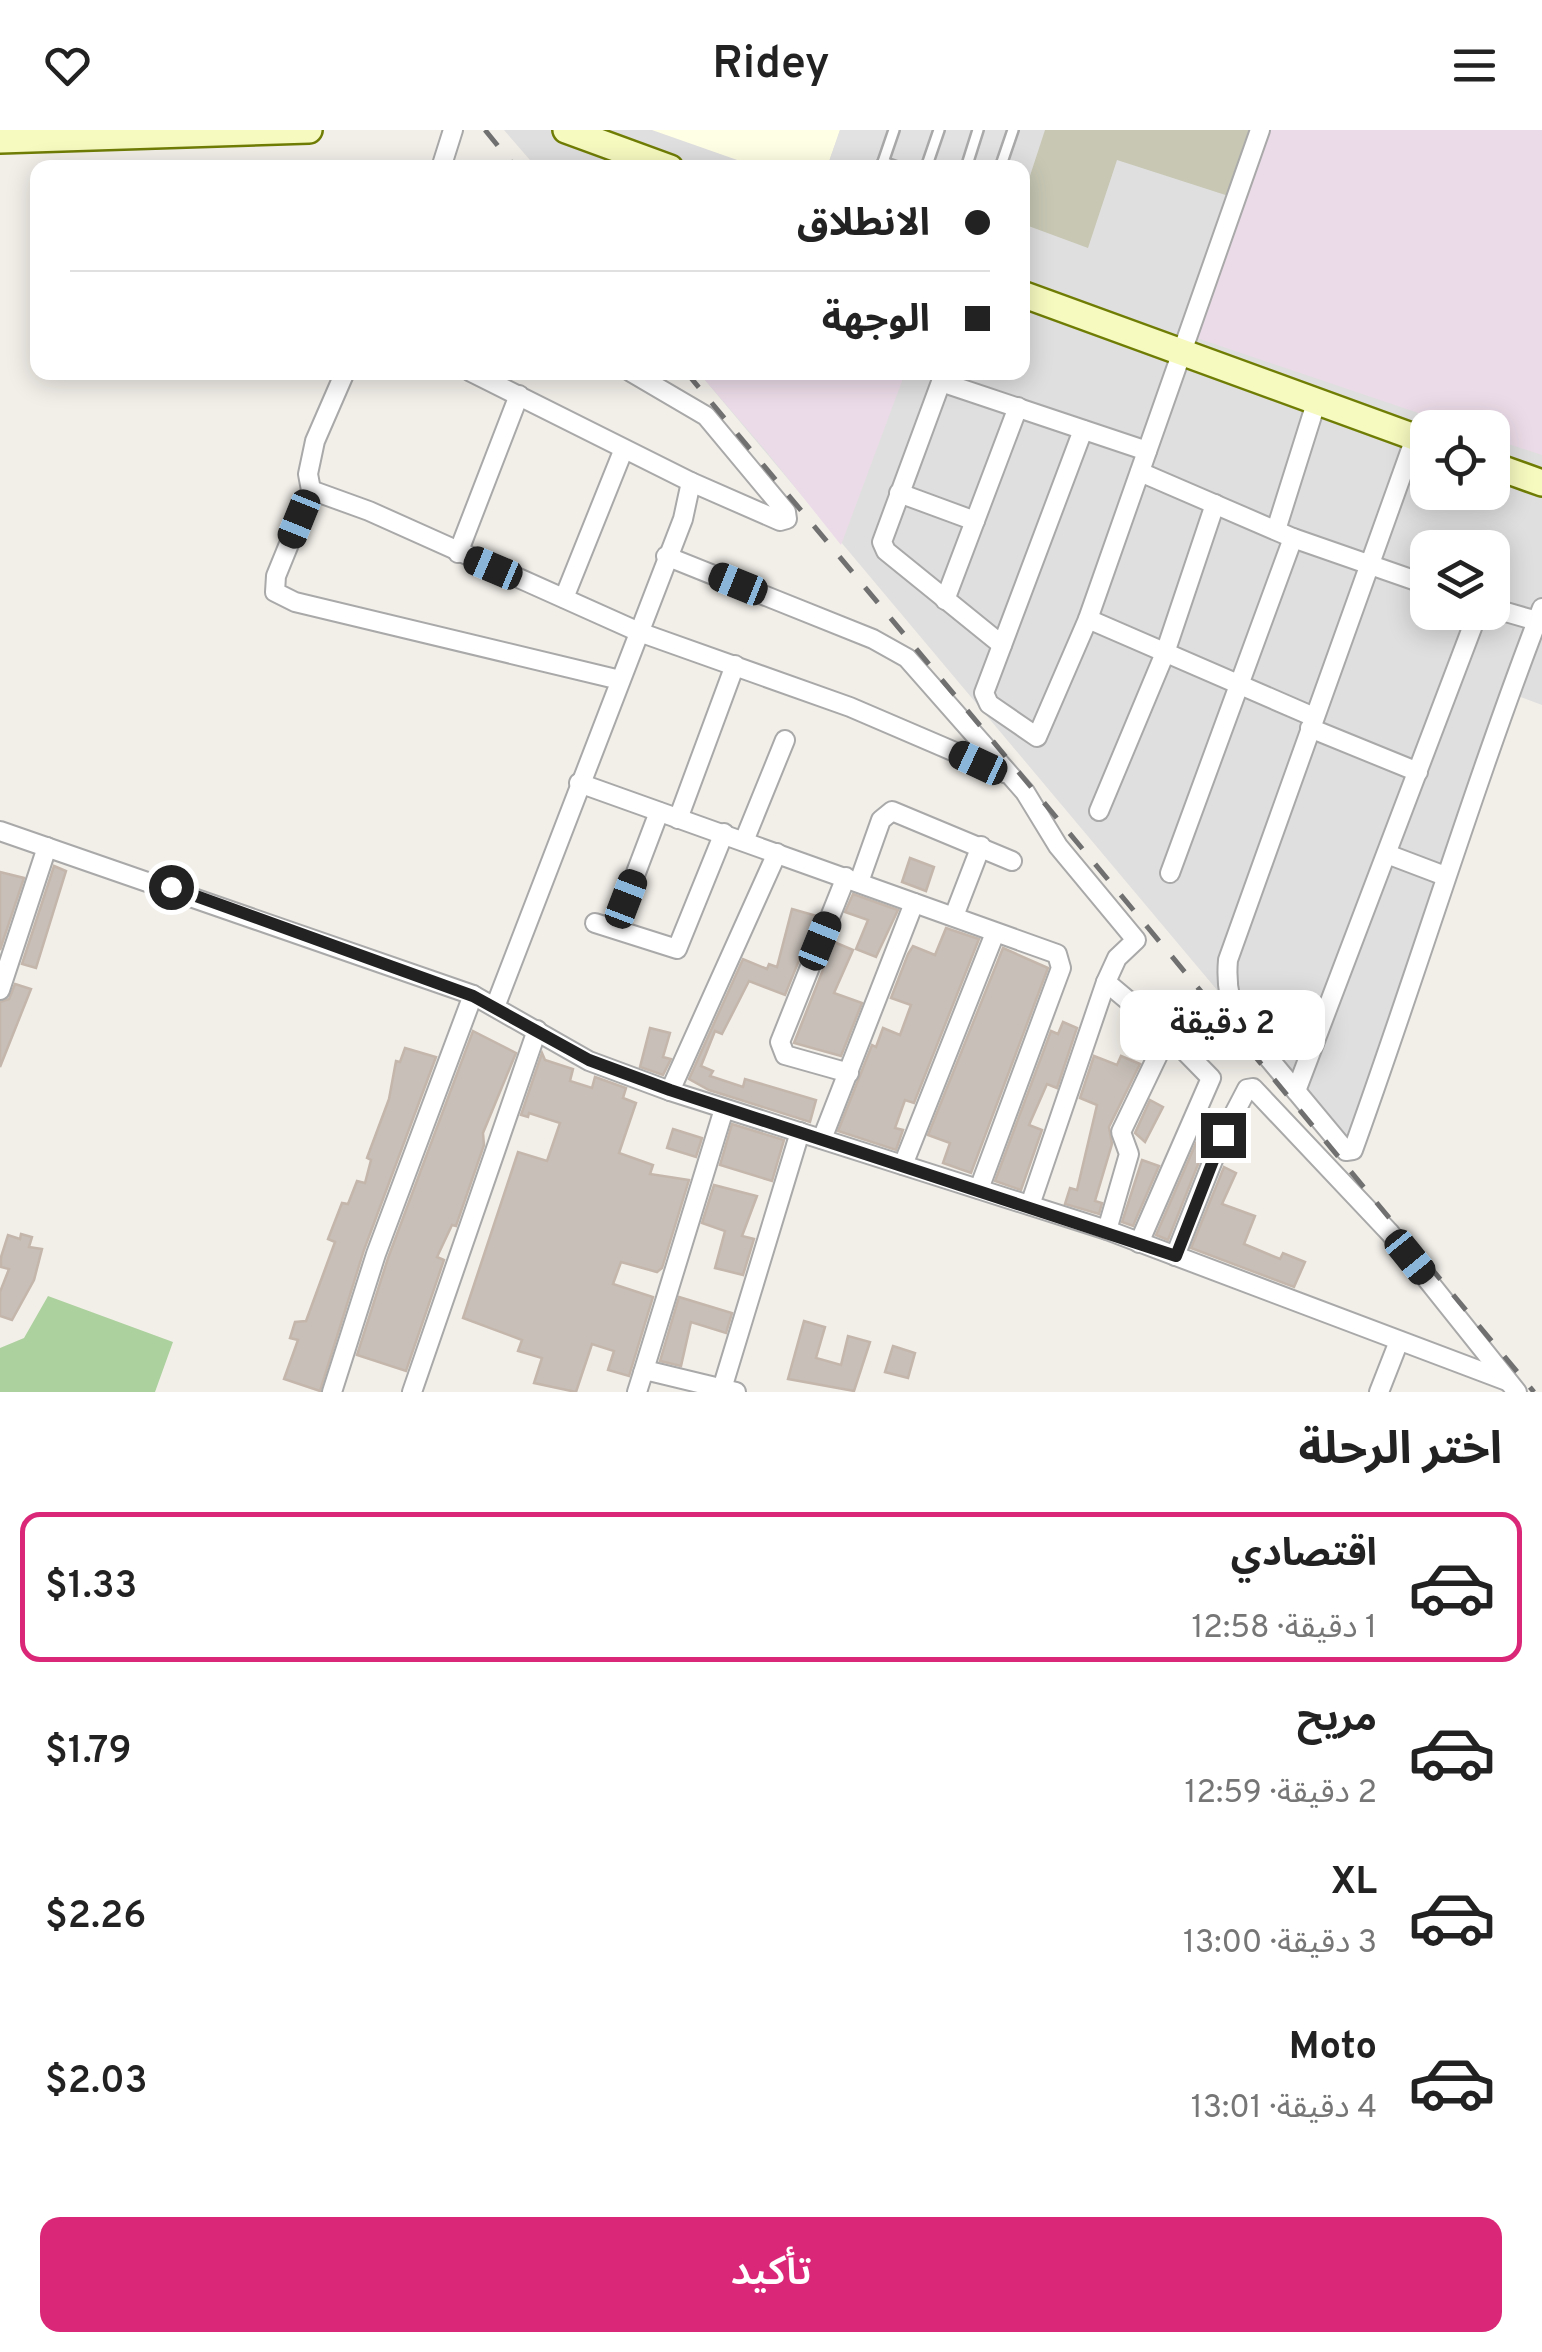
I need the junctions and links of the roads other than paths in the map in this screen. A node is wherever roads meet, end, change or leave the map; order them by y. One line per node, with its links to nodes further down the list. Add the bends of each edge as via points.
1 (310, 130): 9 (street)
2 (453, 130): 11 (street)
3 (566, 130): 12 (street)
4 (894, 130): 13 (lane)
5 (939, 130): 14 (lane)
6 (978, 130): 15 (lane)
7 (1012, 130): 16 (lane)
8 (1260, 130): 18 (street)
9 (120, 134): 10 (street)
10 (0, 140)
11 (443, 160)
12 (648, 160)
13 (884, 160)
14 (929, 160)
15 (969, 160)
16 (1003, 160)
17 (1030, 297): 18 (street)
18 (1181, 354): 25 (street); 30 (street)
19 (341, 380): 36 (street, via 315,440)
20 (487, 380): 24 (street)
21 (645, 380): 34 (street, via 706,416 787,519)
22 (942, 380): 37 (street)
23 (950, 380): 26 (street)
24 (519, 396): 29 (street); 41 (street)
25 (1316, 402): 28 (street); 40 (street)
26 (1018, 408): 27 (street); 39 (street)
27 (1083, 430): 30 (street); 52 (street)
28 (1410, 436)
29 (623, 451): 34 (street); 45 (street)
30 (1146, 451): 33 (street)
31 (1410, 468): 43 (street)
32 (1510, 471): 35 (street)
33 (1140, 472): 38 (street); 49 (street)
34 (691, 482): 42 (street)
35 (1542, 483)
36 (311, 490): 41 (street); 57 (street, via 273,586 281,598)
37 (899, 493): 39 (street); 46 (street, via 882,533 886,552)
38 (1215, 504): 40 (street); 53 (street)
39 (975, 521): 46 (street)
40 (1284, 534): 43 (street); 58 (street)
41 (458, 553): 45 (street)
42 (666, 556): 51 (street); 62 (street, via 897,652)
43 (1372, 565): 44 (street); 59 (street)
44 (1410, 579)
45 (564, 598): 51 (street)
46 (945, 600): 52 (street)
47 (1510, 610): 48 (street)
48 (1540, 614): 54 (street)
49 (1088, 618): 52 (street, via 1037,737 984,698); 53 (street)
50 (1471, 630): 61 (street)
51 (639, 632): 55 (street); 57 (street)
52 (1002, 644)
53 (1166, 653): 58 (street); 64 (street)
54 (1521, 663): 56 (street); 76 (street)
55 (735, 666): 62 (street); 66 (street)
56 (1542, 670)
57 (620, 680): 63 (street)
58 (1237, 686): 59 (street); 75 (street)
59 (1312, 722): 61 (street); 93 (street, via 1226,977 1240,1025)
60 (785, 740): 69 (street)
61 (1418, 772): 73 (street)
62 (1010, 775): 85 (street, via 1136,940)
63 (579, 783): 65 (street); 88 (street)
64 (1099, 810)
65 (660, 812): 66 (street); 78 (street)
66 (678, 818): 68 (street)
67 (0, 831): 71 (street)
68 (724, 833): 69 (street); 82 (street, via 678,949)
69 (744, 841): 72 (street)
70 (981, 846): 74 (street); 77 (street, via 886,812); 80 (street)
71 (47, 847): 83 (street); 87 (street)
72 (777, 853): 77 (street); 92 (street)
73 (1388, 854): 76 (street); 93 (street)
74 (1012, 861)
75 (1170, 873)
76 (1445, 876): 93 (street, via 1353,1150 1346,1150)
77 (853, 880): 79 (street); 91 (street, via 780,1042 785,1054)
78 (626, 899)
79 (914, 903): 80 (street); 91 (street)
80 (954, 916): 84 (street)
81 (0, 922): 83 (street)
82 (594, 923)
83 (21, 929): 86 (street)
84 (995, 933): 97 (street); 98 (street, via 1058,954 1062,964)
85 (1106, 982): 90 (street); 99 (street)
86 (0, 990)
87 (473, 996): 88 (street); 107 (street)
88 (495, 1007): 89 (street)
89 (537, 1030): 92 (street, via 589,1060); 108 (street)
90 (1168, 1034): 100 (street, via 1121,1132 1128,1154); 101 (street, via 1207,1071 1210,1086)
91 (850, 1073): 96 (street)
92 (670, 1090): 94 (street)
93 (1296, 1090)
94 (724, 1109): 95 (street); 104 (street)
95 (800, 1132): 96 (street); 106 (street)
96 (822, 1139): 97 (street)
97 (904, 1165): 98 (street)
98 (979, 1189): 99 (street)
99 (1030, 1206): 100 (street)
100 (1106, 1230): 101 (street)
101 (1139, 1243): 102 (street)
102 (1176, 1256): 103 (street); 105 (street, via 1223,1135 1253,1088 1390,1233)
103 (1399, 1340): 105 (street); 109 (street)
104 (640, 1383): 106 (street, via 649,1371)
105 (1512, 1386)
106 (727, 1391)
107 (332, 1392)
108 (412, 1392)
109 (1379, 1392)

